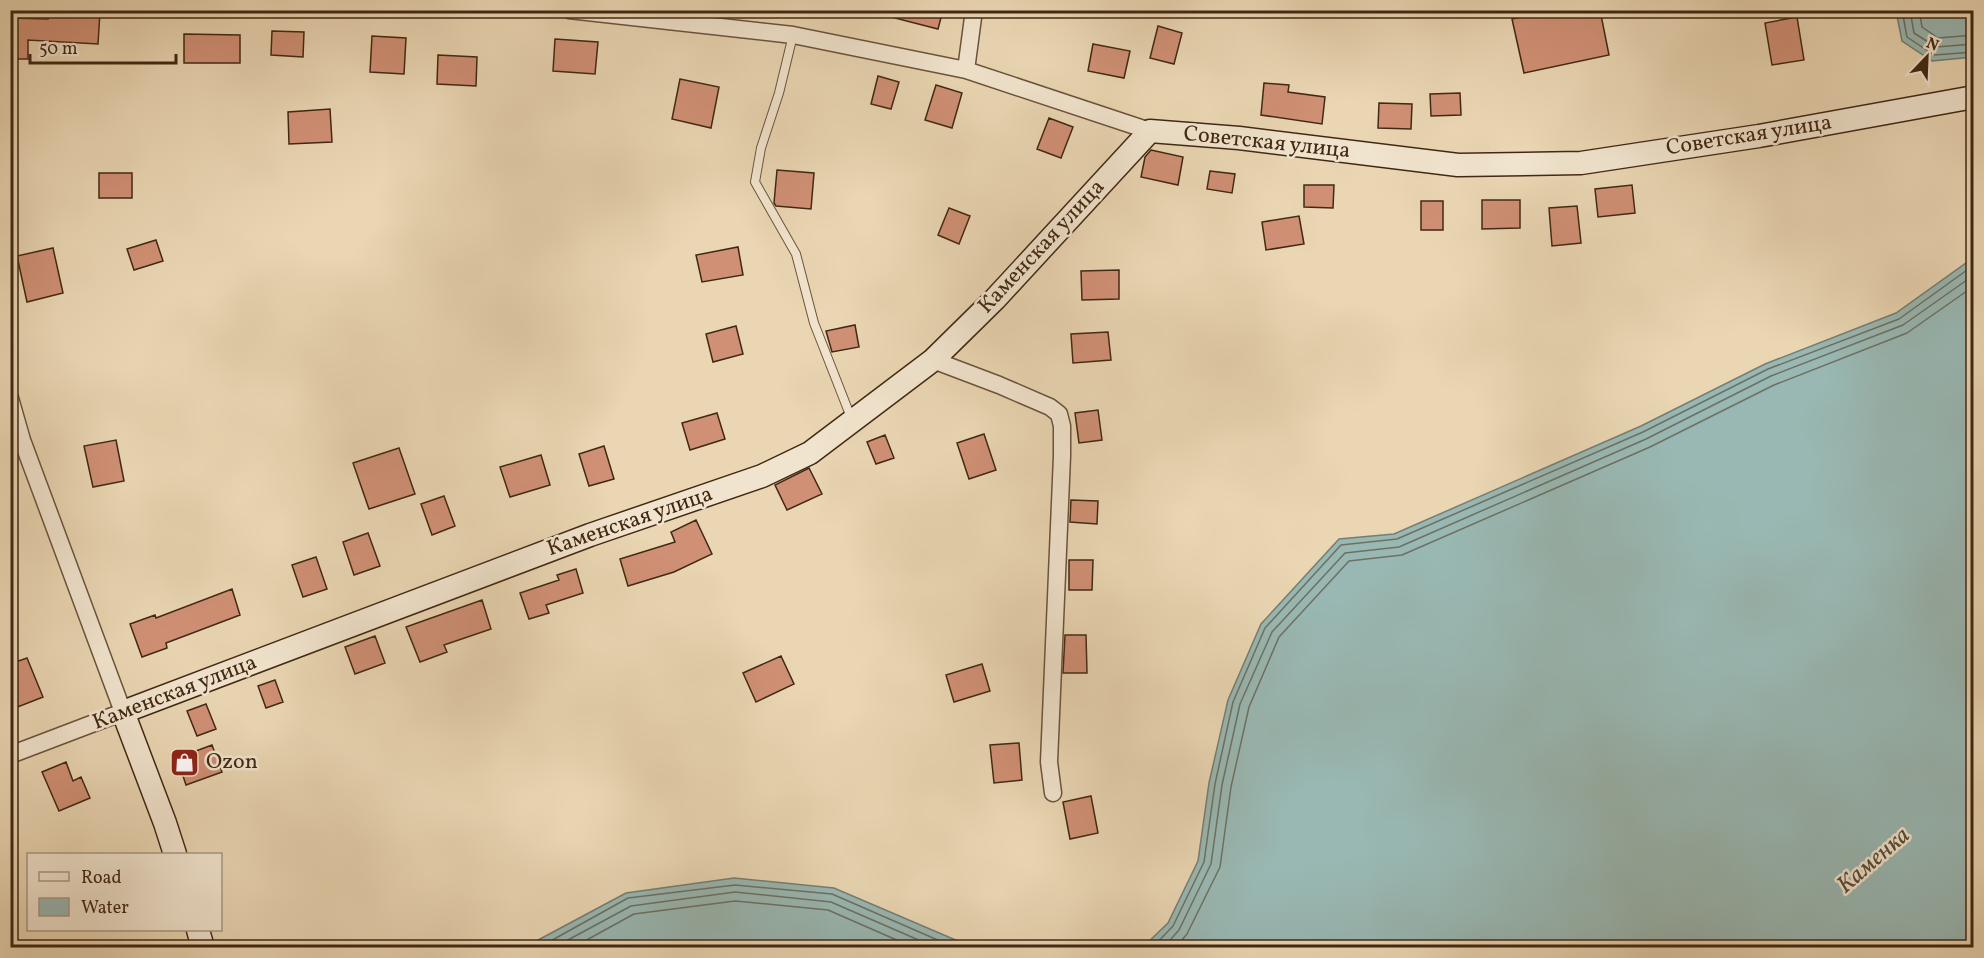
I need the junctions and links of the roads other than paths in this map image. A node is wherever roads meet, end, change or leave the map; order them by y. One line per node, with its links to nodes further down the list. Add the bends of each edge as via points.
1 (568, 10): 3 (street, Советская улица)
2 (974, 10): 4 (street)
3 (793, 35): 4 (street, Советская улица); 9 (lane, via 755,182 796,254 814,323)
4 (966, 70): 6 (street, Советская улица)
5 (1974, 97): 6 (street, Советская улица, via 1581,163 1458,165)
6 (1150, 131): 7 (street, Каменская улица, via 995,299)
7 (933, 360): 9 (street, Каменская улица); 12 (street, via 999,385 1059,414 1062,456 1049,762)
8 (10, 398): 10 (street)
9 (853, 421): 10 (street, Каменская улица, via 810,453 762,476 590,535)
10 (123, 712): 11 (street, Каменская улица); 13 (street)
11 (10, 755)
12 (1053, 794)
13 (174, 853)
14 (198, 931): 15 (street)
15 (203, 948)

